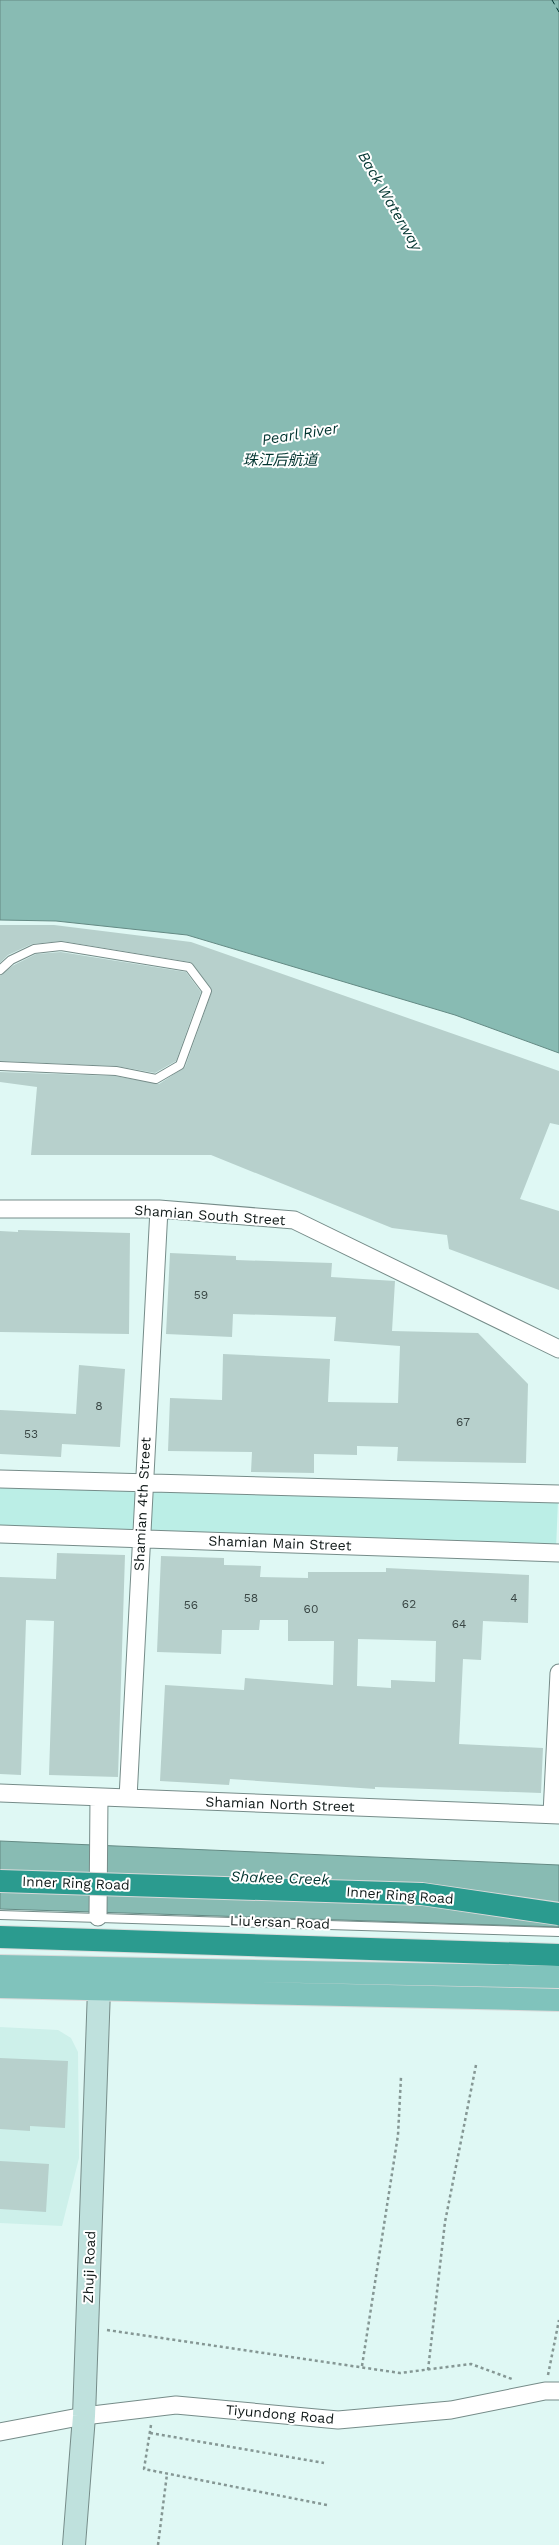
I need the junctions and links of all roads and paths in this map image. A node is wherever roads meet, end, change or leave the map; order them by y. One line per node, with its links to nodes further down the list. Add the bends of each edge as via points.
1 (0, 970): 2 (lane, via 11,960 34,949 61,946 189,968 207,991 180,1065 156,1079 116,1071)
2 (2, 1067)
3 (0, 1209): 4 (street, Shamian South Street)
4 (159, 1209): 5 (street, Shamian South Street, via 294,1220); 7 (street, Shamian 4th Street)
5 (559, 1349)
6 (0, 1479): 7 (street)
7 (143, 1484): 8 (street); 10 (street, Shamian 4th Street)
8 (559, 1494)
9 (0, 1534): 10 (street, Shamian Main Street)
10 (140, 1538): 11 (street, Shamian Main Street); 15 (street, Shamian 4th Street)
11 (559, 1553)
12 (559, 1673): 16 (street)
13 (0, 1793): 14 (street, Shamian North Street)
14 (99, 1797): 15 (street, Shamian North Street); 20 (street)
15 (128, 1798): 16 (street, Shamian North Street)
16 (556, 1814)
17 (0, 1880): 18 (highway, Inner Ring Road, bridge, via 422,1894)
18 (559, 1914)
19 (0, 1915): 20 (lane, Liu'ersan Road)
20 (98, 1915): 21 (lane, Liu'ersan Road)
21 (559, 1932)
22 (0, 1937): 23 (highway)
23 (559, 1955)
24 (0, 1966): 25 (main road)
25 (559, 1977)
26 (0, 1987): 27 (main road)
27 (99, 1989): 28 (main road); 32 (street, Zhuji Road)
28 (559, 2000)
29 (476, 2065): 34 (path, via 446,2222)
30 (401, 2077): 33 (path, via 398,2135)
31 (559, 2320): 36 (path)
32 (87, 2327): 33 (path); 38 (street, Zhuji Road)
33 (362, 2366): 34 (path, via 400,2373)
34 (428, 2370): 35 (path, via 471,2364)
35 (516, 2380)
36 (552, 2391): 37 (street, Tiyundong Road, via 451,2410 338,2420 176,2405)
37 (153, 2407): 38 (street, Tiyundong Road); 40 (path)
38 (84, 2416): 39 (street, Tiyundong Road); 44 (street, Zhuji Road)
39 (0, 2432)
40 (150, 2433): 41 (path); 42 (path, via 144,2469)
41 (324, 2463)
42 (167, 2474): 43 (path); 45 (path)
43 (327, 2505)
44 (74, 2545)
45 (158, 2545)

